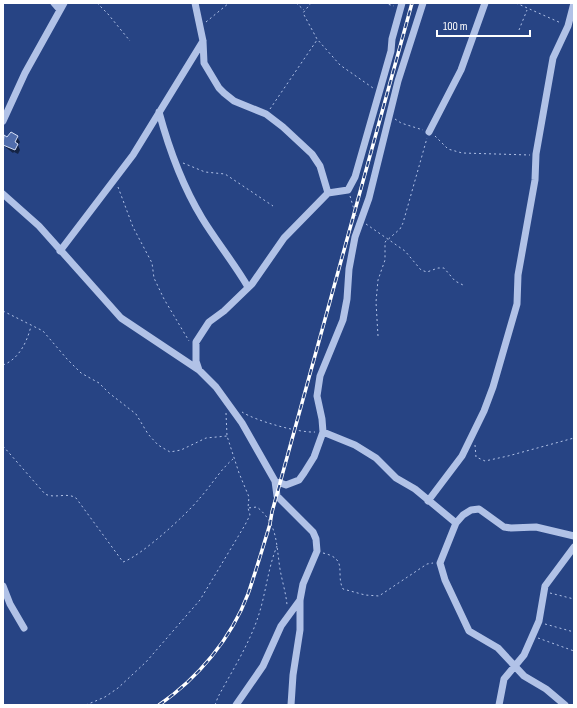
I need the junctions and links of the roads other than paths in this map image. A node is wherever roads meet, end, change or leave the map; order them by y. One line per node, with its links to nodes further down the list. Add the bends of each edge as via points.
1 (54, 3): 8 (street)
2 (64, 3): 8 (street)
3 (195, 3): 9 (street)
4 (422, 3): 18 (street, via 369,198 360,222 349,269 343,320 325,361 318,387)
5 (485, 3): 12 (street, via 461,70)
6 (574, 3): 20 (street, via 568,26 553,58 536,154 535,180 520,264 517,304 493,387 462,456)
7 (401, 4): 13 (street, via 391,51 355,177 348,190)
8 (60, 10): 11 (street, via 25,73)
9 (203, 41): 10 (street); 13 (street, via 204,63 224,94 266,114 317,159)
10 (158, 112): 15 (street, via 118,175); 16 (street, via 187,191 201,217)
11 (3, 121)
12 (429, 132)
13 (328, 193): 16 (street, via 284,238)
14 (3, 194): 15 (street)
15 (60, 250): 17 (street, via 121,318)
16 (248, 287): 17 (street, via 209,322 199,336 195,354)
17 (199, 370): 19 (street, via 216,387 242,422)
18 (323, 432): 19 (street, via 314,457 299,480 286,485); 20 (street, via 355,445 376,458 396,478 415,489)
19 (274, 481): 25 (street, via 277,496 306,523 316,539 317,551 303,584)
20 (428, 501): 21 (street)
21 (456, 523): 22 (street, via 471,510 479,509 504,527 536,527); 27 (street, via 440,563 445,580 469,631 498,648)
22 (574, 536)
23 (574, 546): 27 (street, via 548,581 534,636)
24 (3, 586): 26 (street)
25 (300, 600): 28 (street, via 287,616 263,666); 29 (street, via 300,630)
26 (24, 628)
27 (514, 667): 30 (street, via 504,679); 31 (street)
28 (236, 705)
29 (291, 705)
30 (499, 705)
31 (565, 705)

